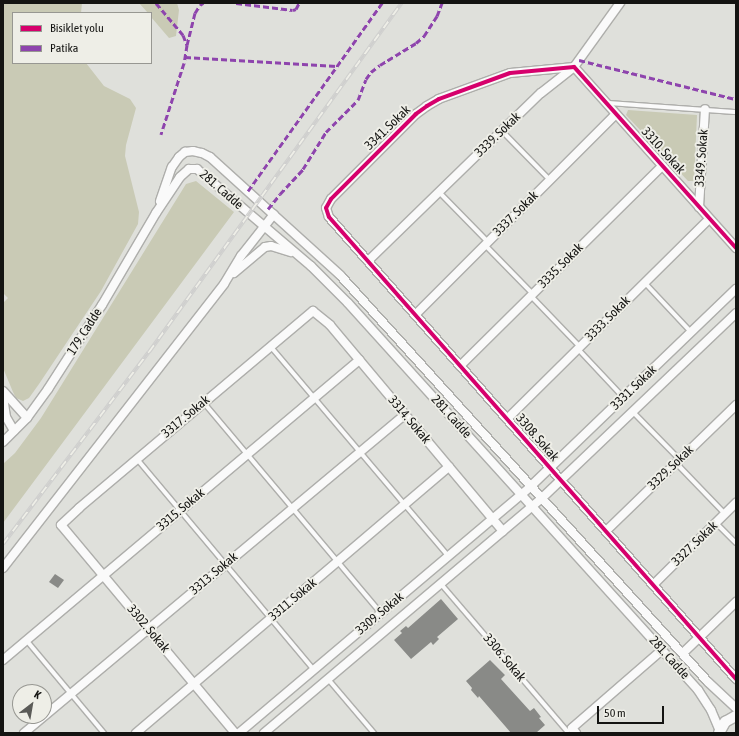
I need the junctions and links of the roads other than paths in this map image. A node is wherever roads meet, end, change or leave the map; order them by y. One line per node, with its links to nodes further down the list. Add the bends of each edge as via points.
1 (620, 3): 2 (street, 3339. Sokak)
2 (574, 67): 3 (street, 3310. Sokak); 7 (street, 3339. Sokak, via 541,93); 12 (street, 3341. Sokak, via 510,74 439,99 416,114 331,199)
3 (606, 103): 4 (lane); 6 (street, 3310. Sokak)
4 (706, 109): 5 (lane); 11 (street, 3349. Sokak)
5 (736, 112)
6 (616, 114): 8 (street, 3310. Sokak); 9 (street, 3337. Sokak)
7 (502, 131): 9 (lane); 10 (street, 3339. Sokak)
8 (662, 166): 11 (street, 3310. Sokak); 24 (street, 3335. Sokak)
9 (550, 180): 17 (street, 3337. Sokak)
10 (439, 192): 17 (lane); 20 (street, 3339. Sokak)
11 (699, 207): 15 (street, 3310. Sokak)
12 (326, 208): 20 (street, 3308. Sokak, via 330,217)
13 (156, 213): 14 (street, 281. Cadde, via 175,162 182,154 193,151 202,152 210,157); 16 (street, 281. Cadde, via 184,173 194,168); 41 (street, 179. Cadde, via 102,305)
14 (274, 214): 16 (street); 52 (street, 281. Cadde, via 340,275)
15 (709, 219): 18 (street, 3310. Sokak); 21 (street, 3333. Sokak)
16 (264, 227): 19 (street, 281. Cadde); 22 (street, via 241,256)
17 (487, 243): 24 (lane); 27 (street, 3337. Sokak)
18 (736, 248)
19 (296, 254): 22 (street, via 271,246 265,247); 53 (street, 281. Cadde, via 348,303)
20 (368, 261): 27 (street, 3308. Sokak)
21 (645, 283): 28 (lane); 30 (street, 3333. Sokak)
22 (224, 284): 70 (street)
23 (736, 289): 28 (street, 3331. Sokak)
24 (532, 295): 30 (lane); 32 (street, 3335. Sokak)
25 (313, 310): 29 (street, 3317. Sokak); 31 (street, 3314. Sokak, via 330,325)
26 (736, 313): 39 (street, 3331. Sokak)
27 (415, 315): 32 (street, 3308. Sokak)
28 (691, 332): 36 (street, 3331. Sokak)
29 (270, 346): 35 (lane); 37 (street, 3317. Sokak)
30 (579, 348): 36 (lane); 42 (street, 3333. Sokak)
31 (359, 360): 35 (street, 3315. Sokak); 40 (street, 3314. Sokak)
32 (460, 366): 42 (street, 3308. Sokak)
33 (3, 392): 41 (street)
34 (3, 396): 43 (street, via 6,417)
35 (314, 398): 45 (lane); 46 (street, 3315. Sokak)
36 (624, 398): 50 (street, 3331. Sokak)
37 (204, 402): 46 (lane); 47 (street, 3317. Sokak)
38 (736, 405): 48 (street, 3329. Sokak)
39 (633, 412): 48 (lane); 51 (street, 3331. Sokak)
40 (405, 414): 45 (street, 3313. Sokak); 49 (street, 3314. Sokak)
41 (27, 418): 43 (street, 179. Cadde)
42 (507, 419): 50 (street, 3308. Sokak)
43 (14, 431): 44 (street, 179. Cadde)
44 (3, 442)
45 (360, 452): 56 (lane); 58 (street, 3313. Sokak)
46 (247, 454): 58 (lane); 59 (street, 3315. Sokak)
47 (137, 459): 59 (lane); 63 (street, 3317. Sokak)
48 (678, 462): 60 (lane); 65 (street, 3329. Sokak)
49 (449, 467): 56 (street, 3311. Sokak); 61 (street, 3314. Sokak)
50 (550, 468): 51 (street, 3308. Sokak); 52 (street, 3331. Sokak)
51 (562, 481): 54 (street, 3331. Sokak); 65 (street, 3308. Sokak)
52 (531, 486): 53 (street, 3331. Sokak); 54 (street, 281. Cadde)
53 (521, 494): 57 (street, 281. Cadde); 61 (street, 3309. Sokak)
54 (542, 498): 57 (street, 3331. Sokak); 81 (street, 281. Cadde)
55 (736, 503): 60 (street, 3327. Sokak)
56 (405, 505): 67 (lane); 68 (street, 3311. Sokak)
57 (532, 507): 64 (street, 3309. Sokak); 80 (street, 281. Cadde)
58 (293, 508): 68 (lane); 69 (street, 3313. Sokak)
59 (181, 511): 69 (lane); 71 (street, 3315. Sokak)
60 (725, 514): 62 (street, 3327. Sokak)
61 (493, 518): 64 (street, 3314. Sokak); 67 (street, 3309. Sokak)
62 (716, 523): 66 (lane); 73 (street, 3327. Sokak)
63 (61, 525): 71 (street, 3302. Sokak)
64 (503, 531): 72 (street, 3309. Sokak)
65 (606, 532): 73 (street, 3308. Sokak)
66 (736, 543)
67 (448, 556): 75 (street, 3309. Sokak)
68 (338, 562): 75 (lane); 76 (street, 3311. Sokak)
69 (226, 564): 76 (lane); 77 (street, 3313. Sokak)
70 (3, 568)
71 (104, 576): 77 (street, 3302. Sokak); 79 (street, 3315. Sokak)
72 (441, 584): 84 (street, 3309. Sokak); 90 (lane, 3306. Sokak)
73 (653, 584): 78 (street, 3308. Sokak)
74 (736, 602): 78 (street)
75 (381, 613): 83 (street, 3309. Sokak)
76 (271, 618): 83 (lane); 86 (street, 3311. Sokak)
77 (148, 629): 86 (street, 3302. Sokak); 87 (street, 3313. Sokak)
78 (700, 637): 81 (street); 85 (street, 3308. Sokak)
79 (27, 640): 82 (street, 3315. Sokak); 87 (lane)
80 (662, 650): 90 (street); 91 (street, 281. Cadde, via 705,699)
81 (683, 653): 88 (street, 281. Cadde)
82 (3, 660)
83 (314, 670): 96 (street, 3309. Sokak)
84 (328, 679): 97 (street, 3309. Sokak); 98 (lane)
85 (736, 679)
86 (194, 684): 94 (street, 3311. Sokak); 95 (street, 3302. Sokak)
87 (71, 694): 92 (street, 3313. Sokak); 93 (lane)
88 (736, 708)
89 (736, 716): 91 (street, via 725,722)
90 (571, 732)
91 (719, 732)
92 (24, 733)
93 (104, 733)
94 (136, 733)
95 (235, 733)
96 (239, 733)
97 (264, 733)
98 (374, 733)

